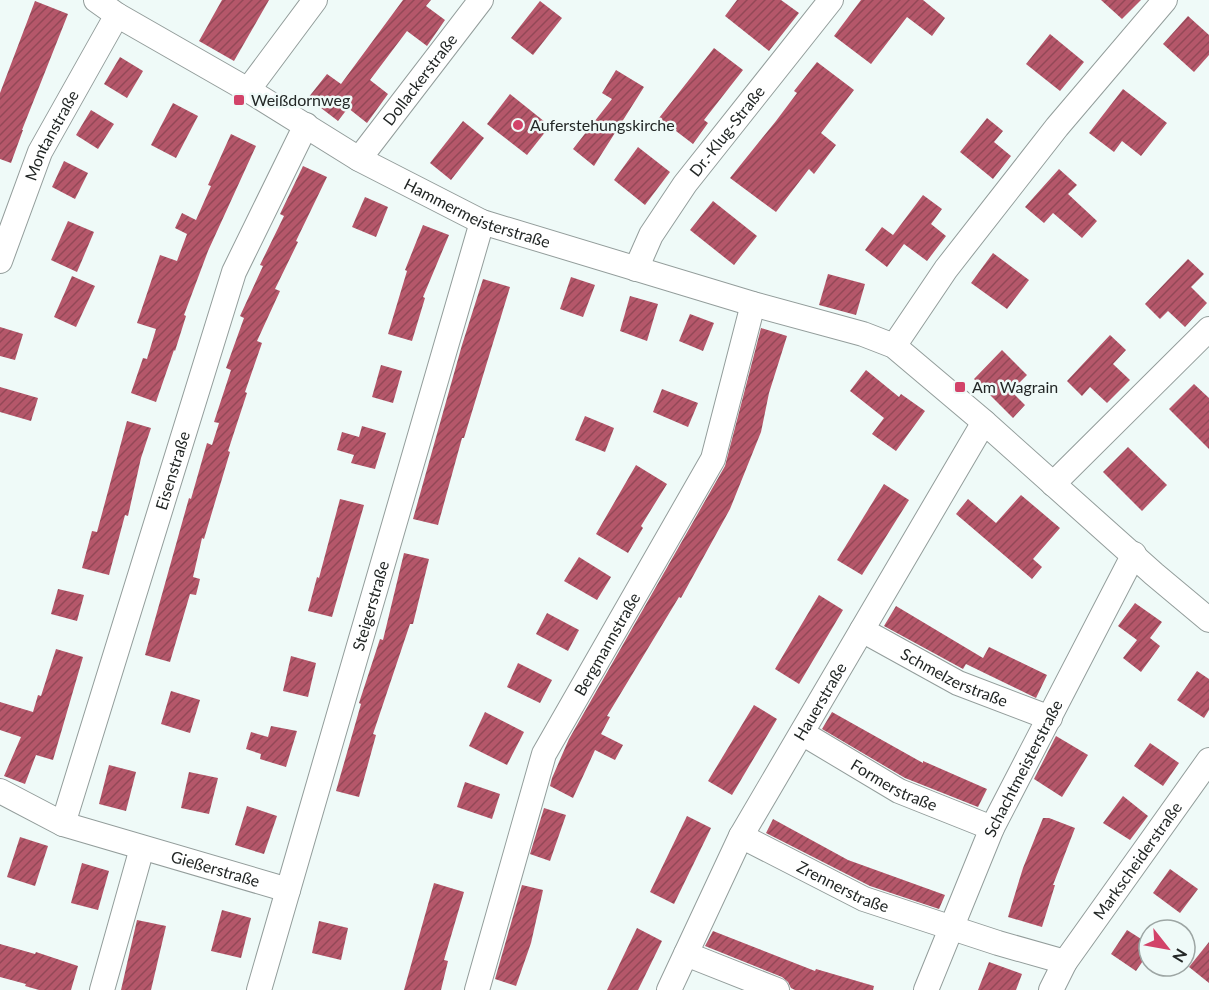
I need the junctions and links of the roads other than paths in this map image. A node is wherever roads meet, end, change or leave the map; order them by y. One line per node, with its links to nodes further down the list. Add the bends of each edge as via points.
1 (96, 0): 6 (street, Hammermeisterstraße)
2 (315, 0): 7 (street)
3 (481, 0): 9 (street, Dollackerstraße)
4 (831, 0): 12 (street, Dr.-Klug-Straße, via 685,184 651,235)
5 (1165, 0): 15 (street, via 1057,127 946,269)
6 (117, 15): 7 (street, Hammermeisterstraße); 11 (street, Montanstraße, via 40,152)
7 (248, 90): 8 (street, Hammermeisterstraße)
8 (306, 125): 9 (street, Hammermeisterstraße); 25 (street, Eisenstraße, via 234,272)
9 (359, 159): 10 (street, Hammermeisterstraße)
10 (482, 222): 12 (street, Hammermeisterstraße); 29 (street, Steigerstraße)
11 (0, 261)
12 (636, 269): 13 (street, Hammermeisterstraße)
13 (753, 304): 15 (street, Hammermeisterstraße); 35 (street, Bergmannstraße, via 712,459 544,754)
14 (1209, 329): 17 (street)
15 (894, 346): 16 (street)
16 (984, 422): 17 (street); 20 (street, Hauerstraße)
17 (1053, 484): 18 (street)
18 (1134, 554): 19 (street); 21 (street, Schachtmeisterstraße)
19 (1209, 620)
20 (862, 630): 21 (street, Schmelzerstraße, via 958,683); 22 (street, Hauerstraße)
21 (1050, 718): 26 (street, Schachtmeisterstraße)
22 (802, 733): 26 (street, Formerstraße, via 900,790); 27 (street, Hauerstraße)
23 (1209, 760): 32 (street, Markscheiderstraße)
24 (0, 793): 25 (street, Gießerstraße)
25 (63, 824): 28 (street, Gießerstraße)
26 (992, 828): 30 (street, Schachtmeisterstraße)
27 (741, 836): 30 (street, Zrennerstraße, via 864,899); 31 (street, Hauerstraße)
28 (142, 848): 29 (street, Gießerstraße); 33 (street)
29 (288, 890): 34 (street, Steigerstraße)
30 (950, 927): 32 (street); 38 (street, Schachtmeisterstraße)
31 (686, 954): 36 (street, Hauerstraße); 37 (street)
32 (1065, 962): 39 (street, Markscheiderstraße)
33 (102, 990)
34 (259, 990)
35 (477, 990)
36 (669, 990)
37 (777, 990)
38 (926, 990)
39 (1051, 990)

